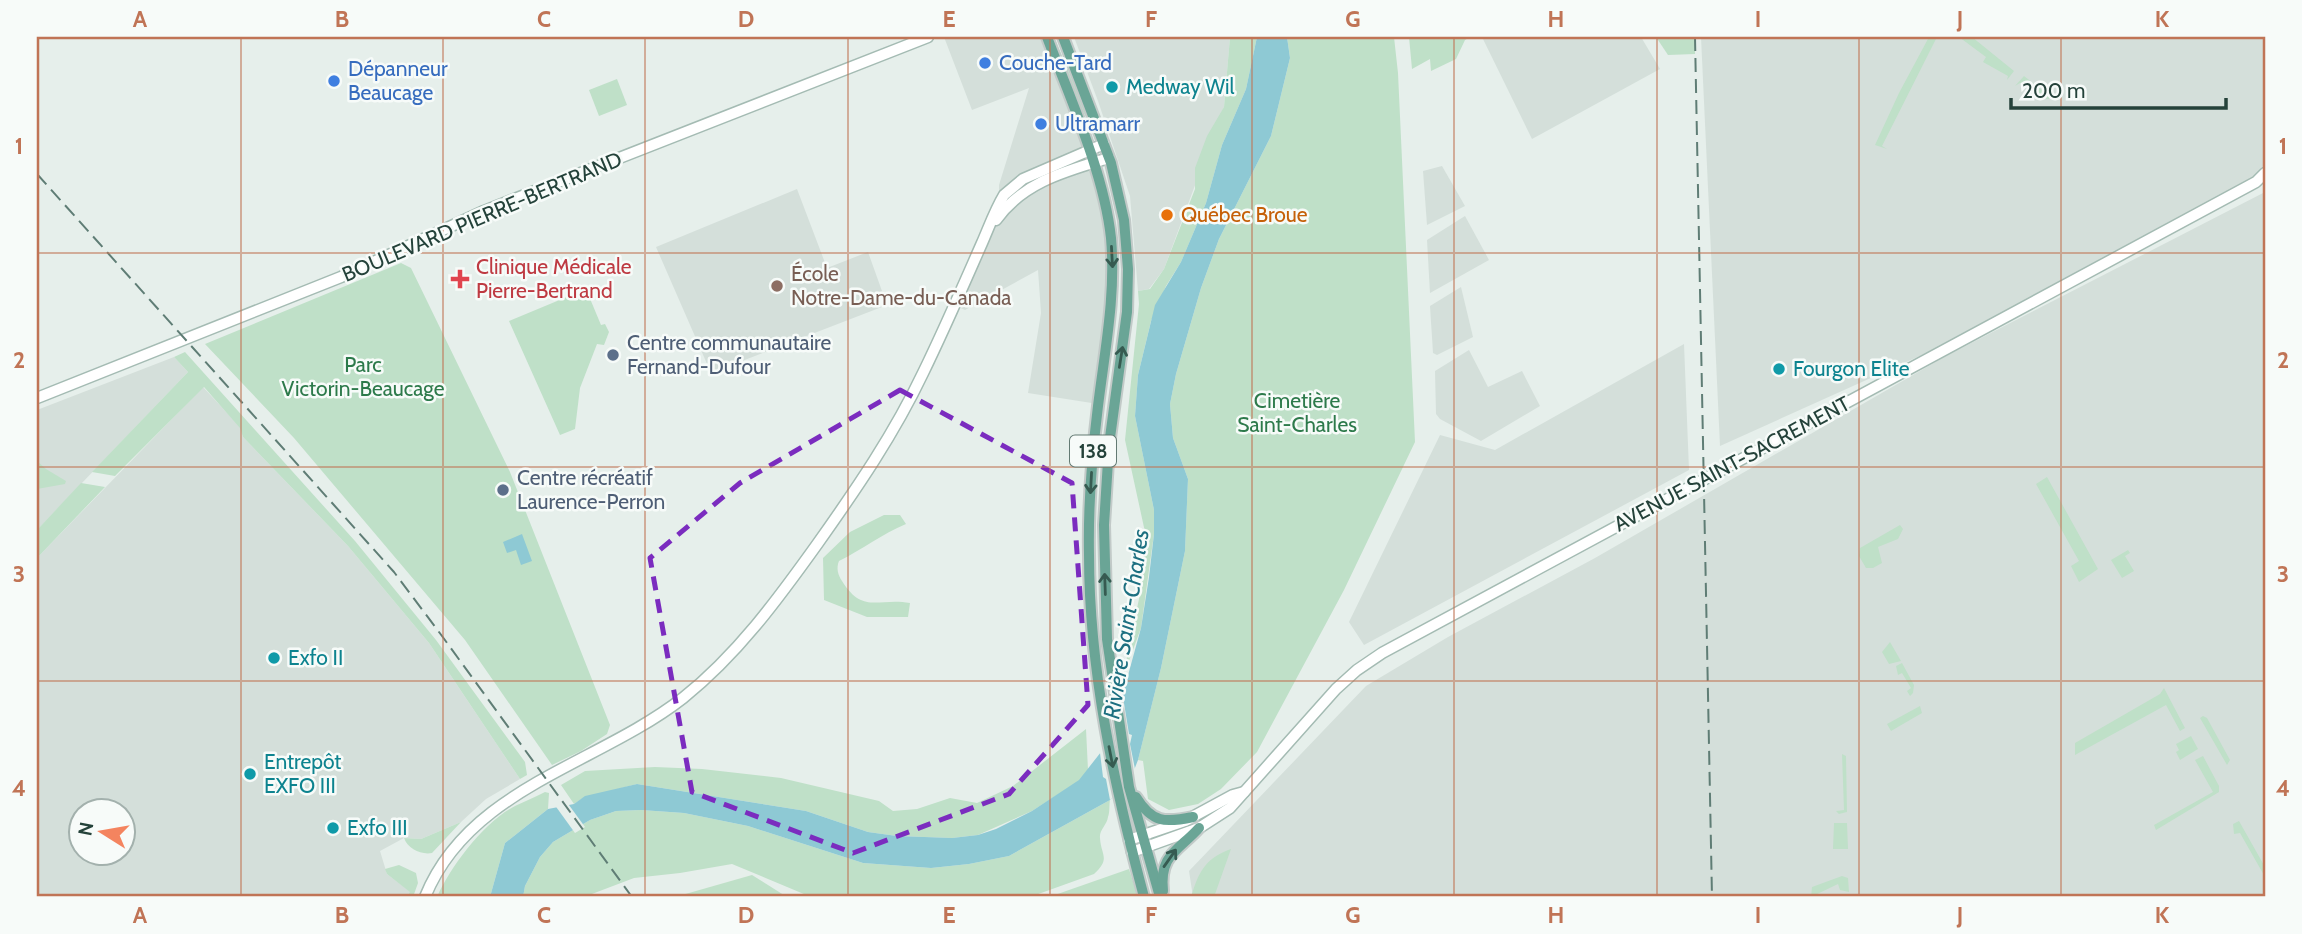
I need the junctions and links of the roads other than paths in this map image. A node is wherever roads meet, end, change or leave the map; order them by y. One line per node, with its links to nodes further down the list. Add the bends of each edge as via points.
1 (928, 37): 11 (main road, BOULEVARD PIERRE-BERTRAND, via 484,211 328,282)
2 (1047, 37): 5 (main road, 138)
3 (1063, 37): 4 (main road, 138)
4 (1104, 144): 5 (main road); 6 (main road, 138)
5 (1089, 150): 7 (main road, 138); 10 (main road, via 1012,187 997,207)
6 (1109, 158): 7 (main road); 12 (main road, 138, one-way to 6, via 1107,639 1104,525 1128,269 1124,220)
7 (1093, 163): 10 (main road, via 1023,192 1003,210); 17 (main road, 138, one-way to 17, via 1106,207 1112,308 1093,448 1091,632 1102,714)
8 (2265, 173): 9 (main road, AVENUE SAINT-SACREMENT)
9 (2260, 181): 13 (main road, AVENUE SAINT-SACREMENT, via 1382,653 1336,689)
10 (983, 242): 18 (main road, via 914,393 883,449 754,629 711,674 653,719 489,814 448,856)
11 (37, 398)
12 (1129, 788): 14 (main road, via 1152,816 1167,821); 16 (main road, 138)
13 (1244, 792): 14 (main road, AVENUE SAINT-SACREMENT); 15 (main road, AVENUE SAINT-SACREMENT, via 1230,808)
14 (1193, 817): 16 (main road, AVENUE SAINT-SACREMENT)
15 (1199, 828): 16 (main road, AVENUE SAINT-SACREMENT); 20 (main road, one-way to 15, via 1162,872 1168,856)
16 (1144, 842): 17 (main road, AVENUE SAINT-SACREMENT); 20 (main road, 138)
17 (1130, 846): 19 (main road, 138)
18 (425, 897)
19 (1144, 897)
20 (1162, 897)

